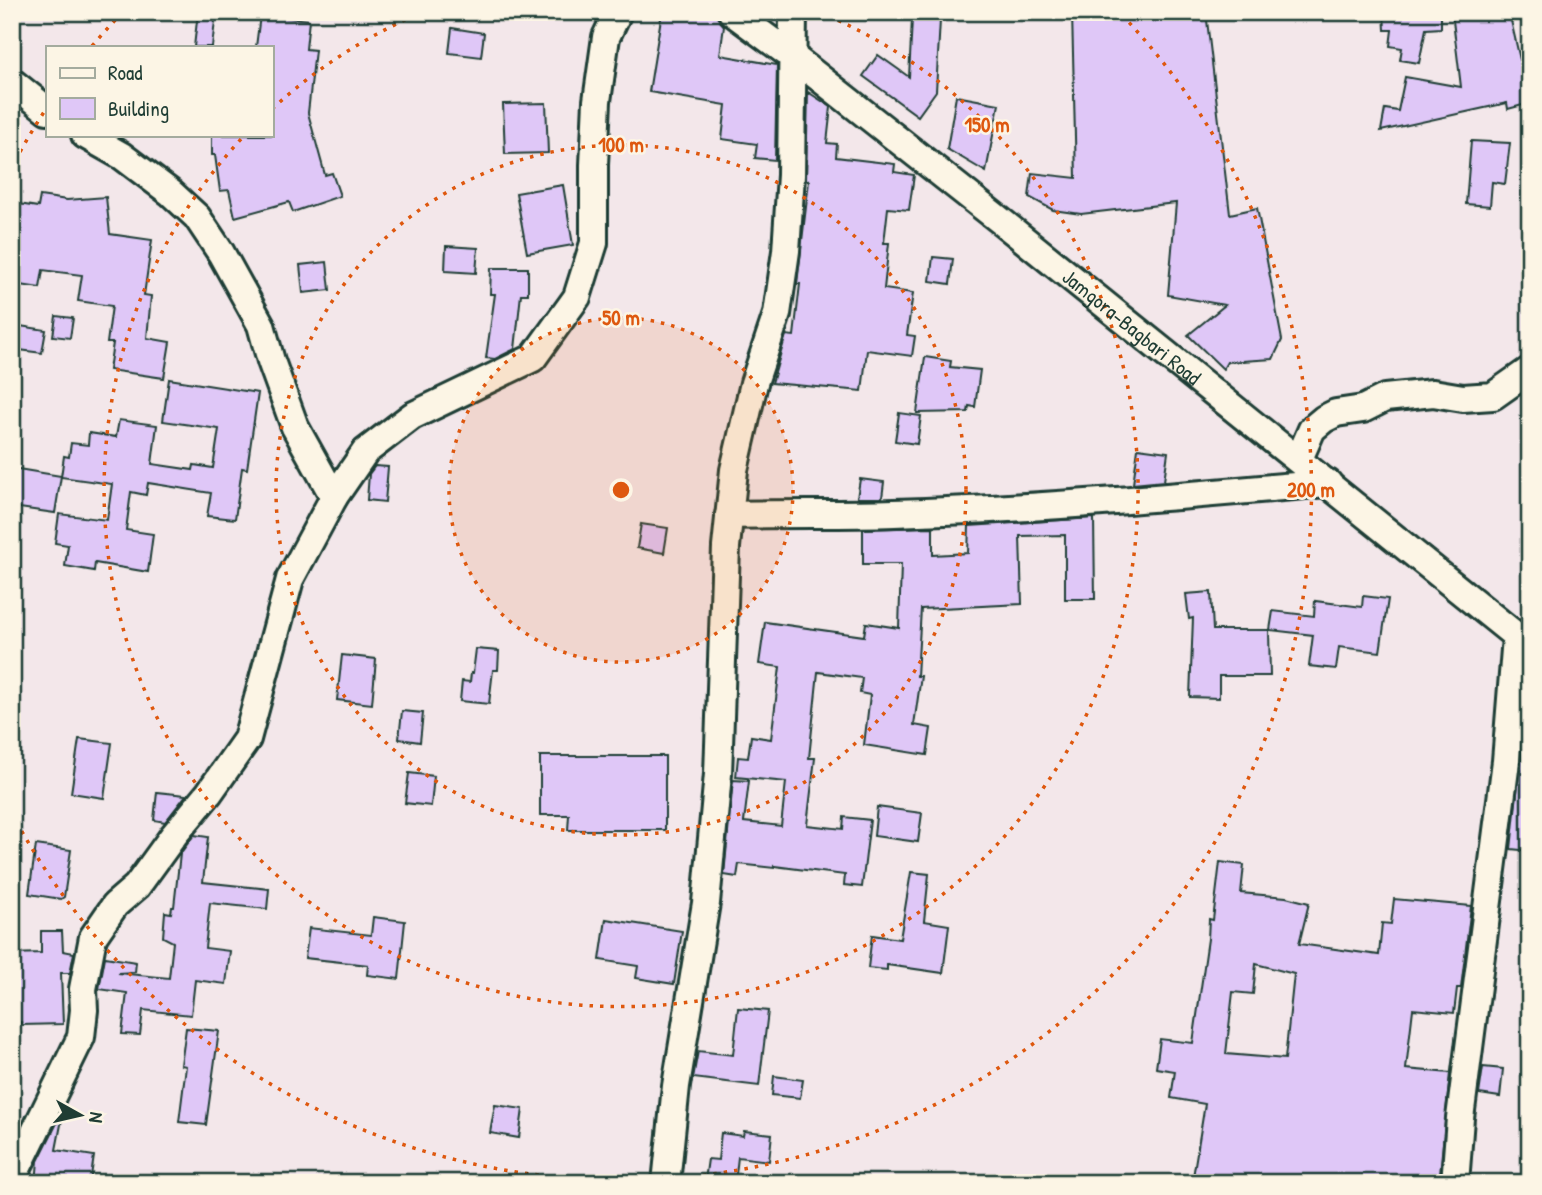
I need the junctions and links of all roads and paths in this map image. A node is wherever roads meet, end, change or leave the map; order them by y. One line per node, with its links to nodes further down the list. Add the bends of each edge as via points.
1 (618, 12): 11 (street, via 606,37 597,101 594,243 577,298 533,358 412,416 365,452)
2 (732, 12): 4 (street, Jamgora-Bagbari Road)
3 (793, 12): 4 (street)
4 (793, 57): 9 (street, Jamgora-Bagbari Road); 12 (street, via 784,264 777,314 754,383 734,470)
5 (12, 82): 6 (street)
6 (46, 109)
7 (87, 136): 11 (street, via 122,156 197,217 261,325 295,427)
8 (1530, 370): 9 (street, via 1493,396 1433,393 1385,398 1363,409 1336,413 1312,429)
9 (1299, 459): 10 (street, Jamgora-Bagbari Road)
10 (1328, 483): 12 (street, via 907,512); 13 (street, Jamgora-Bagbari Road)
11 (334, 497): 14 (street, via 290,579 247,739 93,937 83,989 81,1037)
12 (729, 515): 15 (street, via 718,774 706,903)
13 (1523, 642): 16 (street)
14 (12, 1179)
15 (666, 1183)
16 (1455, 1183)

